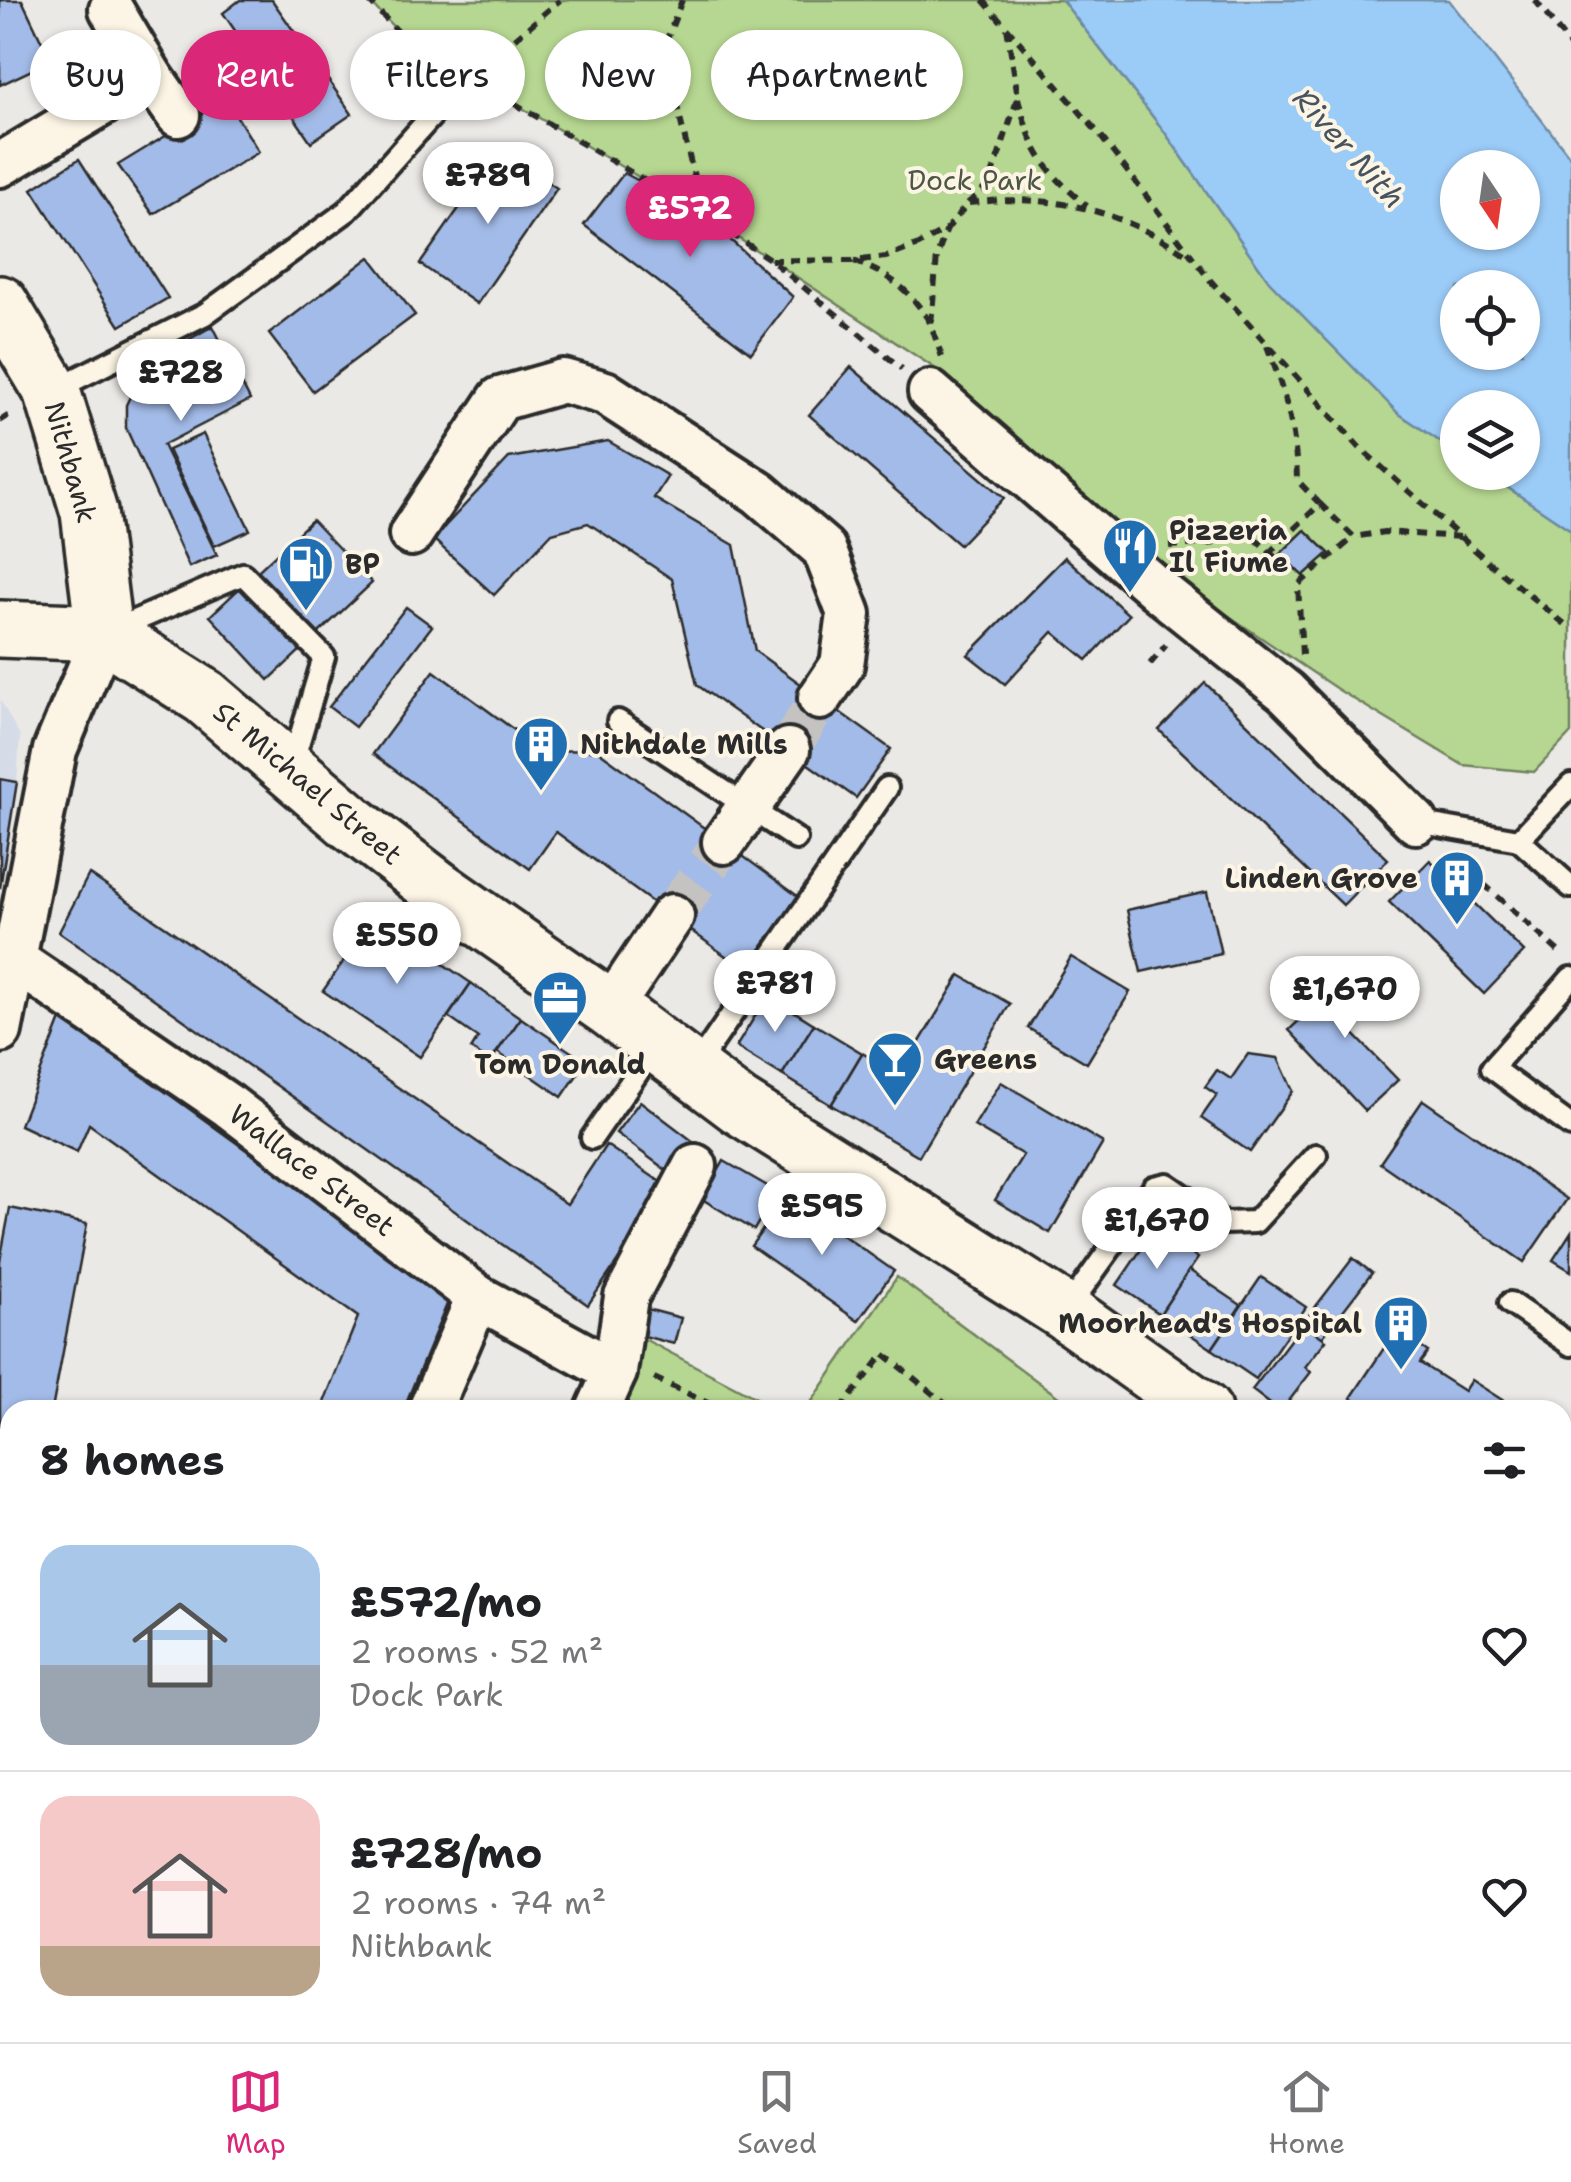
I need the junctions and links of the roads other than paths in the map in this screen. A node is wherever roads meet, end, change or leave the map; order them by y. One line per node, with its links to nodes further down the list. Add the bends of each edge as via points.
1 (111, 10): 2 (street)
2 (123, 30)
3 (161, 91): 4 (street)
4 (178, 115)
5 (75, 120): 7 (street)
6 (428, 120): 9 (lane, via 347,211 205,314)
7 (0, 165)
8 (0, 304): 9 (main road, Nithbank)
9 (52, 391): 13 (main road, Nithbank, via 88,512)
10 (930, 392): 21 (street, via 1286,692)
11 (411, 534): 14 (street, via 500,399 563,381 605,393 759,493 824,549 849,614 842,665)
12 (0, 629): 13 (main road)
13 (104, 634): 17 (main road, St Michael Street, via 206,697); 17 (lane, via 243,574 324,657); 27 (street, via 55,750)
14 (820, 698)
15 (618, 721): 20 (lane)
16 (788, 750): 20 (street)
17 (290, 772): 29 (main road, St Michael Street, via 436,888)
18 (1571, 785): 23 (lane)
19 (887, 788): 31 (lane)
20 (748, 807): 22 (lane); 24 (street)
21 (1416, 822): 23 (lane)
22 (796, 839)
23 (1519, 840): 25 (lane)
24 (724, 842)
25 (1571, 887)
26 (672, 916): 29 (street)
27 (13, 958): 30 (street); 36 (street, Wallace Street, via 229,1106)
28 (1571, 978): 32 (lane, via 1492,1068)
29 (610, 1009): 31 (main road, St Michael Street)
30 (0, 1031)
31 (675, 1057): 33 (lane); 38 (main road, St Michael Street, via 740,1106)
32 (1571, 1126)
33 (592, 1138)
34 (1316, 1155): 38 (lane, via 1256,1222 1224,1223 1167,1184 1154,1187)
35 (695, 1166): 40 (street, via 626,1297)
36 (478, 1297): 40 (street, Wallace Street); 41 (street)
37 (1510, 1303): 39 (lane)
38 (1065, 1312): 42 (main road, St Michael Street)
39 (1571, 1345)
40 (621, 1392)
41 (434, 1400)
42 (1188, 1400)

